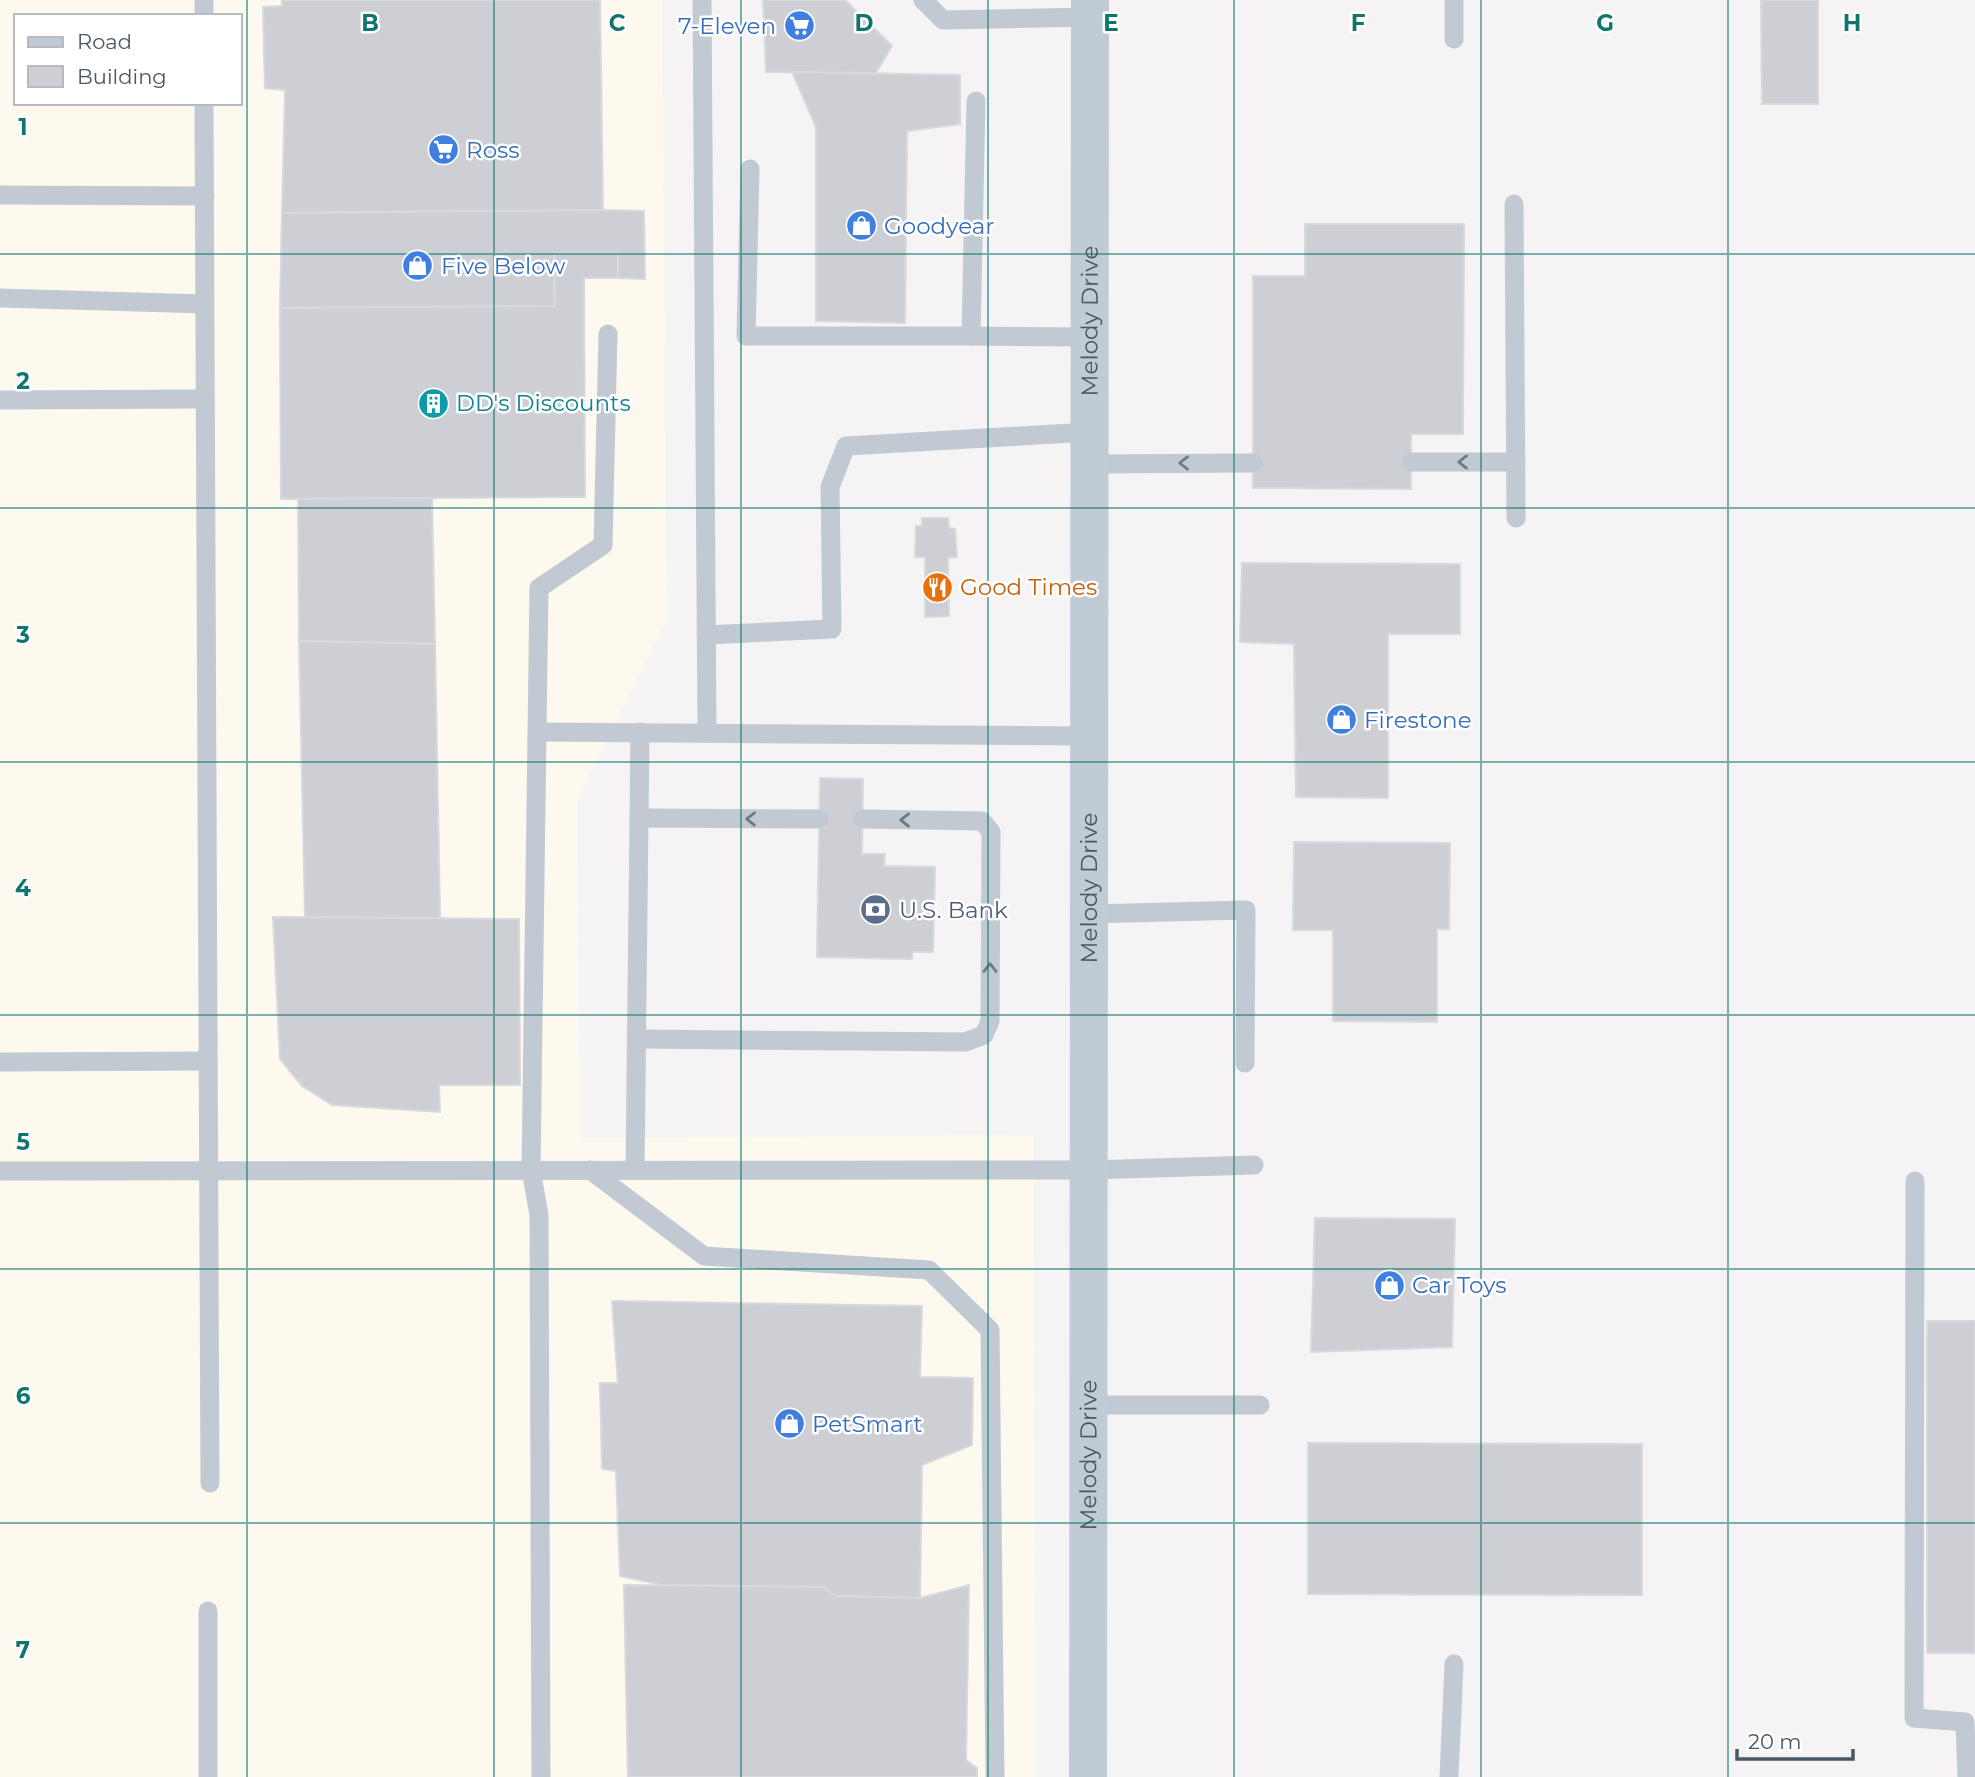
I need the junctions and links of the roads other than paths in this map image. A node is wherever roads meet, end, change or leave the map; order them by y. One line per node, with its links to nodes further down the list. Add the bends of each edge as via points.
1 (702, 0): 24 (lane)
2 (923, 0): 4 (lane, via 943,20)
3 (1454, 0): 5 (lane)
4 (1090, 8): 16 (street, Melody Drive)
5 (1454, 39)
6 (976, 101): 15 (lane)
7 (204, 105): 10 (lane)
8 (750, 169): 15 (lane, via 746,336)
9 (0, 195): 10 (lane)
10 (205, 196): 13 (lane)
11 (1514, 204): 21 (lane)
12 (0, 298): 13 (lane)
13 (205, 304): 17 (lane)
14 (608, 334): 25 (lane, via 603,545 538,588)
15 (971, 336): 16 (lane)
16 (1090, 338): 19 (street, Melody Drive)
17 (205, 399): 18 (lane); 34 (lane)
18 (0, 400)
19 (1090, 448): 22 (lane, one-way to 19); 24 (lane, via 846,446 830,487 832,629); 28 (street, Melody Drive)
20 (1410, 462): 21 (lane, one-way to 20)
21 (1516, 462): 23 (lane)
22 (1253, 463)
23 (1516, 518)
24 (706, 635): 27 (lane)
25 (538, 732): 26 (lane); 38 (lane)
26 (640, 732): 27 (lane); 29 (lane)
27 (707, 732): 28 (lane)
28 (1089, 736): 32 (street, Melody Drive)
29 (639, 818): 31 (lane, one-way to 29); 33 (lane)
30 (862, 819): 33 (lane, one-way to 30, via 965,1042 984,1035 990,1021 991,832 982,821)
31 (819, 820)
32 (1089, 914): 36 (lane, via 1246,911); 41 (street, Melody Drive)
33 (636, 1039): 40 (lane)
34 (207, 1061): 35 (lane); 43 (lane)
35 (0, 1062)
36 (1245, 1063)
37 (1254, 1164): 41 (lane)
38 (531, 1170): 39 (lane); 43 (lane); 51 (lane, via 539,1227)
39 (590, 1170): 40 (lane); 52 (lane, via 704,1256 929,1270 990,1330)
40 (635, 1170): 41 (lane)
41 (1089, 1170): 45 (street, Melody Drive)
42 (0, 1171): 43 (lane)
43 (207, 1171): 47 (lane)
44 (1915, 1181): 55 (lane, via 1914,1718 1965,1722)
45 (1089, 1405): 46 (lane); 53 (street, Melody Drive)
46 (1261, 1405)
47 (210, 1483)
48 (208, 1611): 50 (lane)
49 (1454, 1664): 54 (lane)
50 (208, 1777)
51 (541, 1777)
52 (995, 1777)
53 (1088, 1777)
54 (1449, 1777)
55 (1967, 1777)

